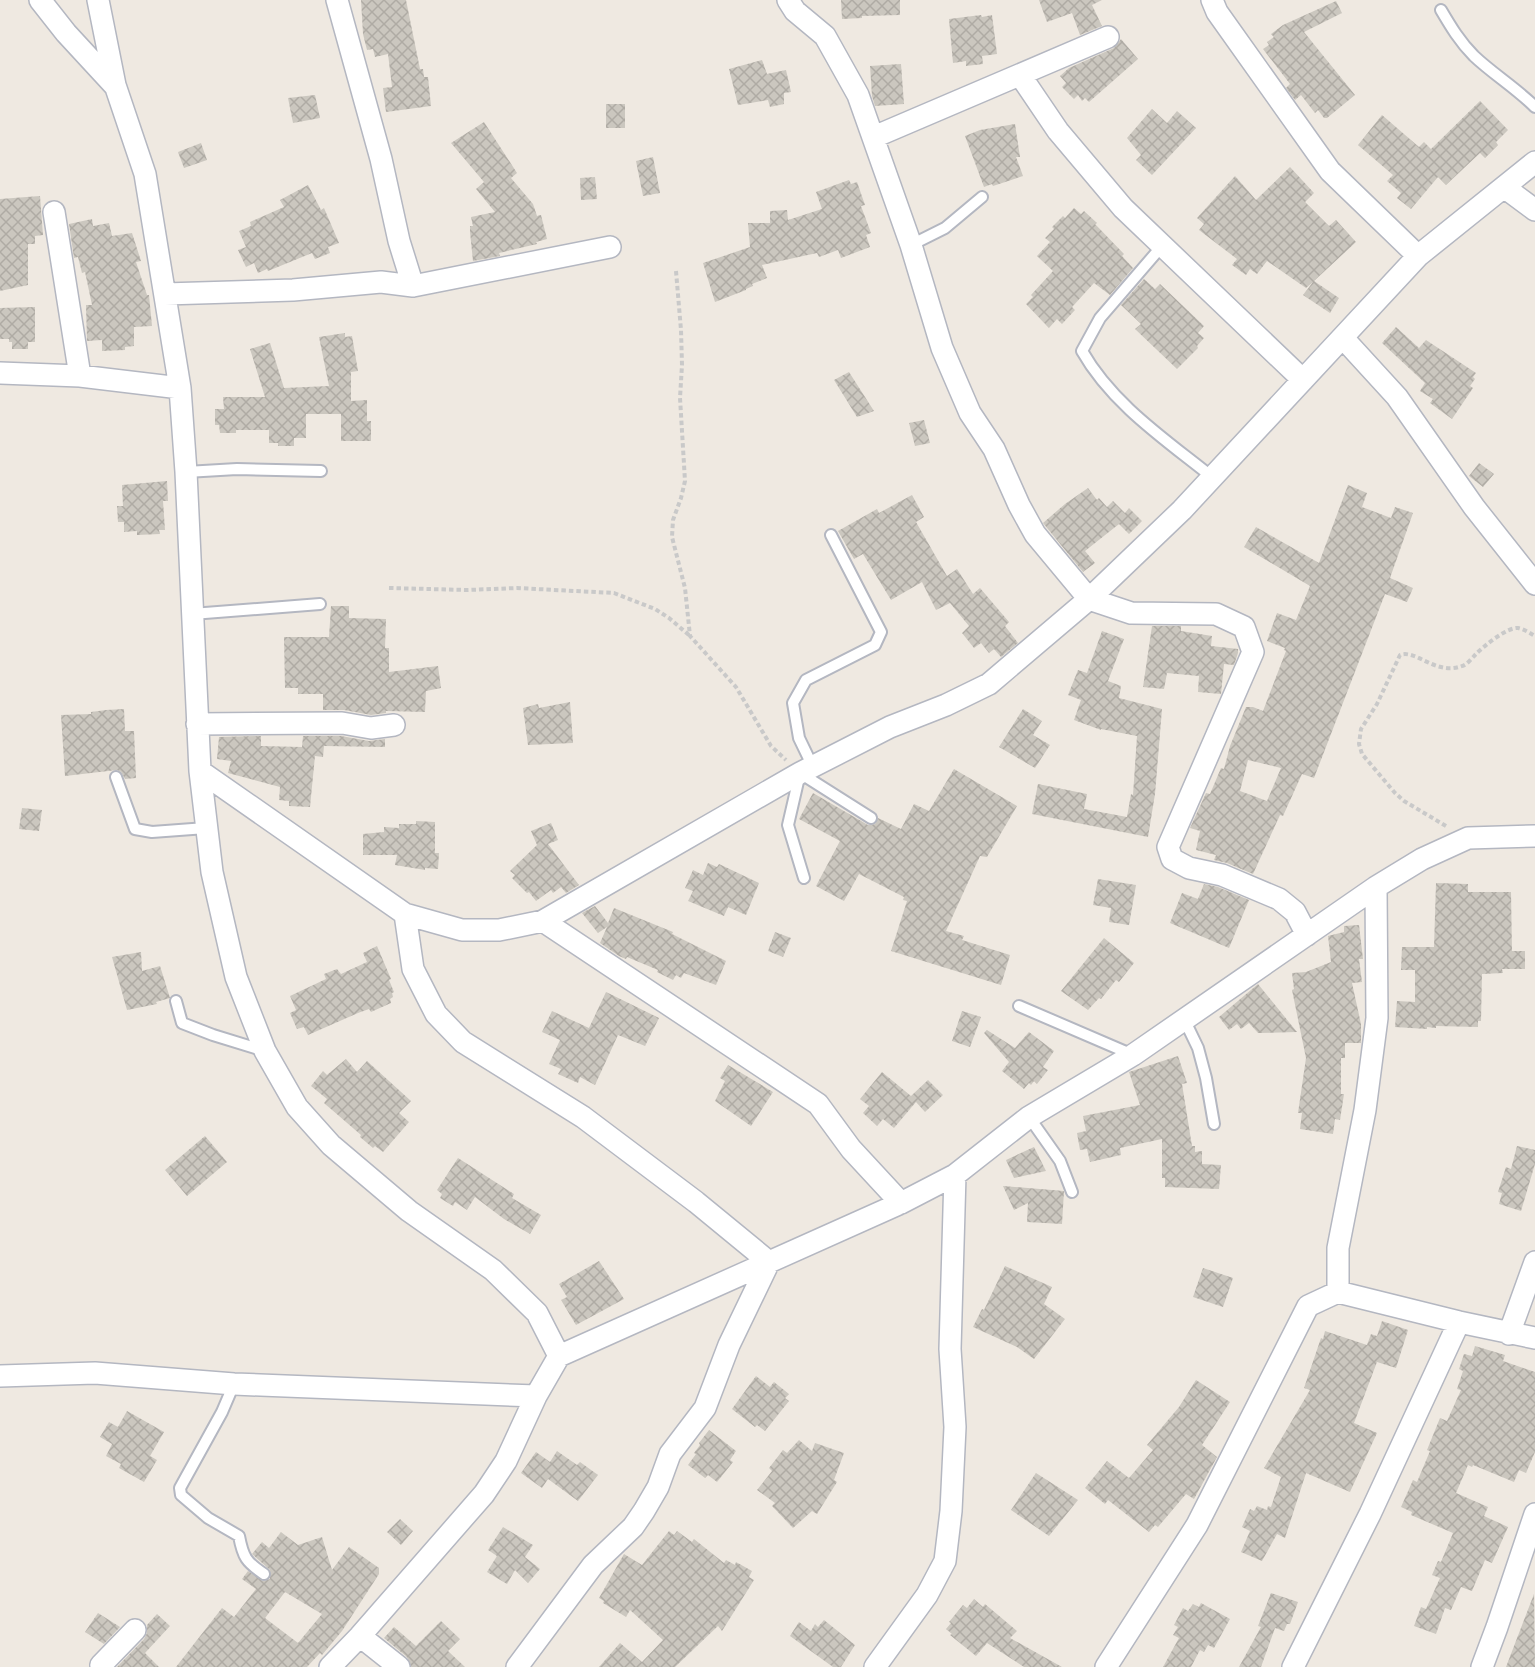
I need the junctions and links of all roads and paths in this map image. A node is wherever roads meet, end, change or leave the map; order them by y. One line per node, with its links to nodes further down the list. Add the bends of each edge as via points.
1 (40, 0): 9 (street)
2 (98, 0): 9 (street)
3 (337, 0): 22 (street)
4 (788, 0): 11 (street, via 795,11 825,36 858,95)
5 (1212, 0): 20 (street, via 1330,171)
6 (1441, 10): 10 (lane, via 1474,56)
7 (1108, 37): 8 (street)
8 (1020, 75): 11 (street); 18 (street, via 1058,131 1123,208)
9 (115, 85): 23 (street, via 145,174)
10 (1535, 107)
11 (874, 137): 17 (street)
12 (1535, 162): 13 (street)
13 (1504, 187): 15 (street); 20 (street)
14 (982, 197): 17 (lane, via 945,228)
15 (1535, 210)
16 (54, 212): 26 (street)
17 (911, 244): 35 (street, via 942,348 970,412 994,448 1035,534)
18 (1162, 246): 27 (street); 31 (lane, via 1100,318 1082,351 1092,368 1134,414)
19 (610, 247): 22 (street)
20 (1418, 256): 24 (street)
21 (676, 272): 38 (path, via 685,481 672,537 686,588)
22 (413, 286): 23 (street, via 381,282 293,290)
23 (165, 294): 28 (street)
24 (1343, 338): 27 (street); 33 (street, via 1397,398 1474,507)
25 (0, 373): 26 (street)
26 (80, 376): 28 (street)
27 (1303, 380): 31 (street)
28 (180, 388): 30 (street)
29 (321, 471): 30 (lane)
30 (186, 472): 37 (street)
31 (1212, 477): 35 (street)
32 (831, 535): 42 (lane, via 881,632 875,645 806,680 793,703)
33 (1535, 584)
34 (389, 588): 38 (path, via 614,593 655,609)
35 (1089, 599): 42 (street, via 989,684 890,727); 53 (street, via 1131,613 1216,615 1244,627 1253,652 1167,847 1172,859 1189,868 1222,875 1279,899 1295,912)
36 (320, 604): 37 (lane)
37 (192, 614): 40 (street)
38 (690, 636): 42 (path, via 736,687 771,746)
39 (1535, 636): 48 (path, via 1512,628 1463,666 1450,668 1400,655 1361,729 1362,754 1395,793)
40 (197, 724): 41 (street, via 342,723 371,728); 43 (street)
41 (394, 725)
42 (806, 770): 45 (lane); 49 (lane, via 788,825); 52 (street)
43 (200, 771): 46 (street); 51 (street)
44 (116, 777): 46 (lane, via 135,829 152,832)
45 (871, 818)
46 (206, 828): 57 (street, via 236,977)
47 (1535, 836): 48 (street)
48 (1468, 838): 50 (street, via 1422,859)
49 (804, 878)
50 (1376, 887): 53 (street); 66 (street, via 1377,1018 1365,1110 1338,1248)
51 (405, 914): 52 (street, via 462,930 498,930); 64 (street, via 413,969 436,1014 463,1042 583,1117)
52 (543, 921): 63 (street, via 818,1104 851,1149)
53 (1307, 935): 56 (street)
54 (176, 1000): 57 (lane, via 182,1023)
55 (1019, 1006): 58 (lane)
56 (1184, 1019): 58 (street); 60 (lane, via 1198,1048)
57 (265, 1051): 70 (street, via 297,1107 331,1145 409,1211 493,1270 537,1313)
58 (1133, 1055): 59 (street)
59 (1029, 1118): 61 (street); 62 (lane, via 1060,1161)
60 (1214, 1124)
61 (955, 1175): 63 (street); 82 (street, via 950,1349 955,1427 945,1561 927,1594)
62 (1071, 1192)
63 (902, 1203): 64 (street)
64 (769, 1262): 70 (street); 81 (street, via 729,1345 705,1408 670,1454 658,1487 644,1510 633,1527 593,1565)
65 (1535, 1262): 68 (street)
66 (1338, 1292): 67 (street); 83 (street, via 1308,1306 1197,1525)
67 (1459, 1322): 68 (street); 84 (street, via 1370,1514)
68 (1509, 1334): 69 (street)
69 (1535, 1338)
70 (559, 1356): 73 (street)
71 (0, 1376): 72 (street, via 95,1373)
72 (234, 1384): 73 (street); 75 (lane, via 180,1488 181,1495 208,1518 239,1536 248,1563)
73 (536, 1396): 77 (street, via 506,1461 484,1494)
74 (1535, 1514): 85 (street)
75 (264, 1574)
76 (135, 1629): 78 (street)
77 (360, 1636): 79 (street); 80 (street)
78 (102, 1667)
79 (330, 1667)
80 (399, 1667)
81 (517, 1667)
82 (875, 1667)
83 (1106, 1667)
84 (1293, 1667)
85 (1482, 1667)

